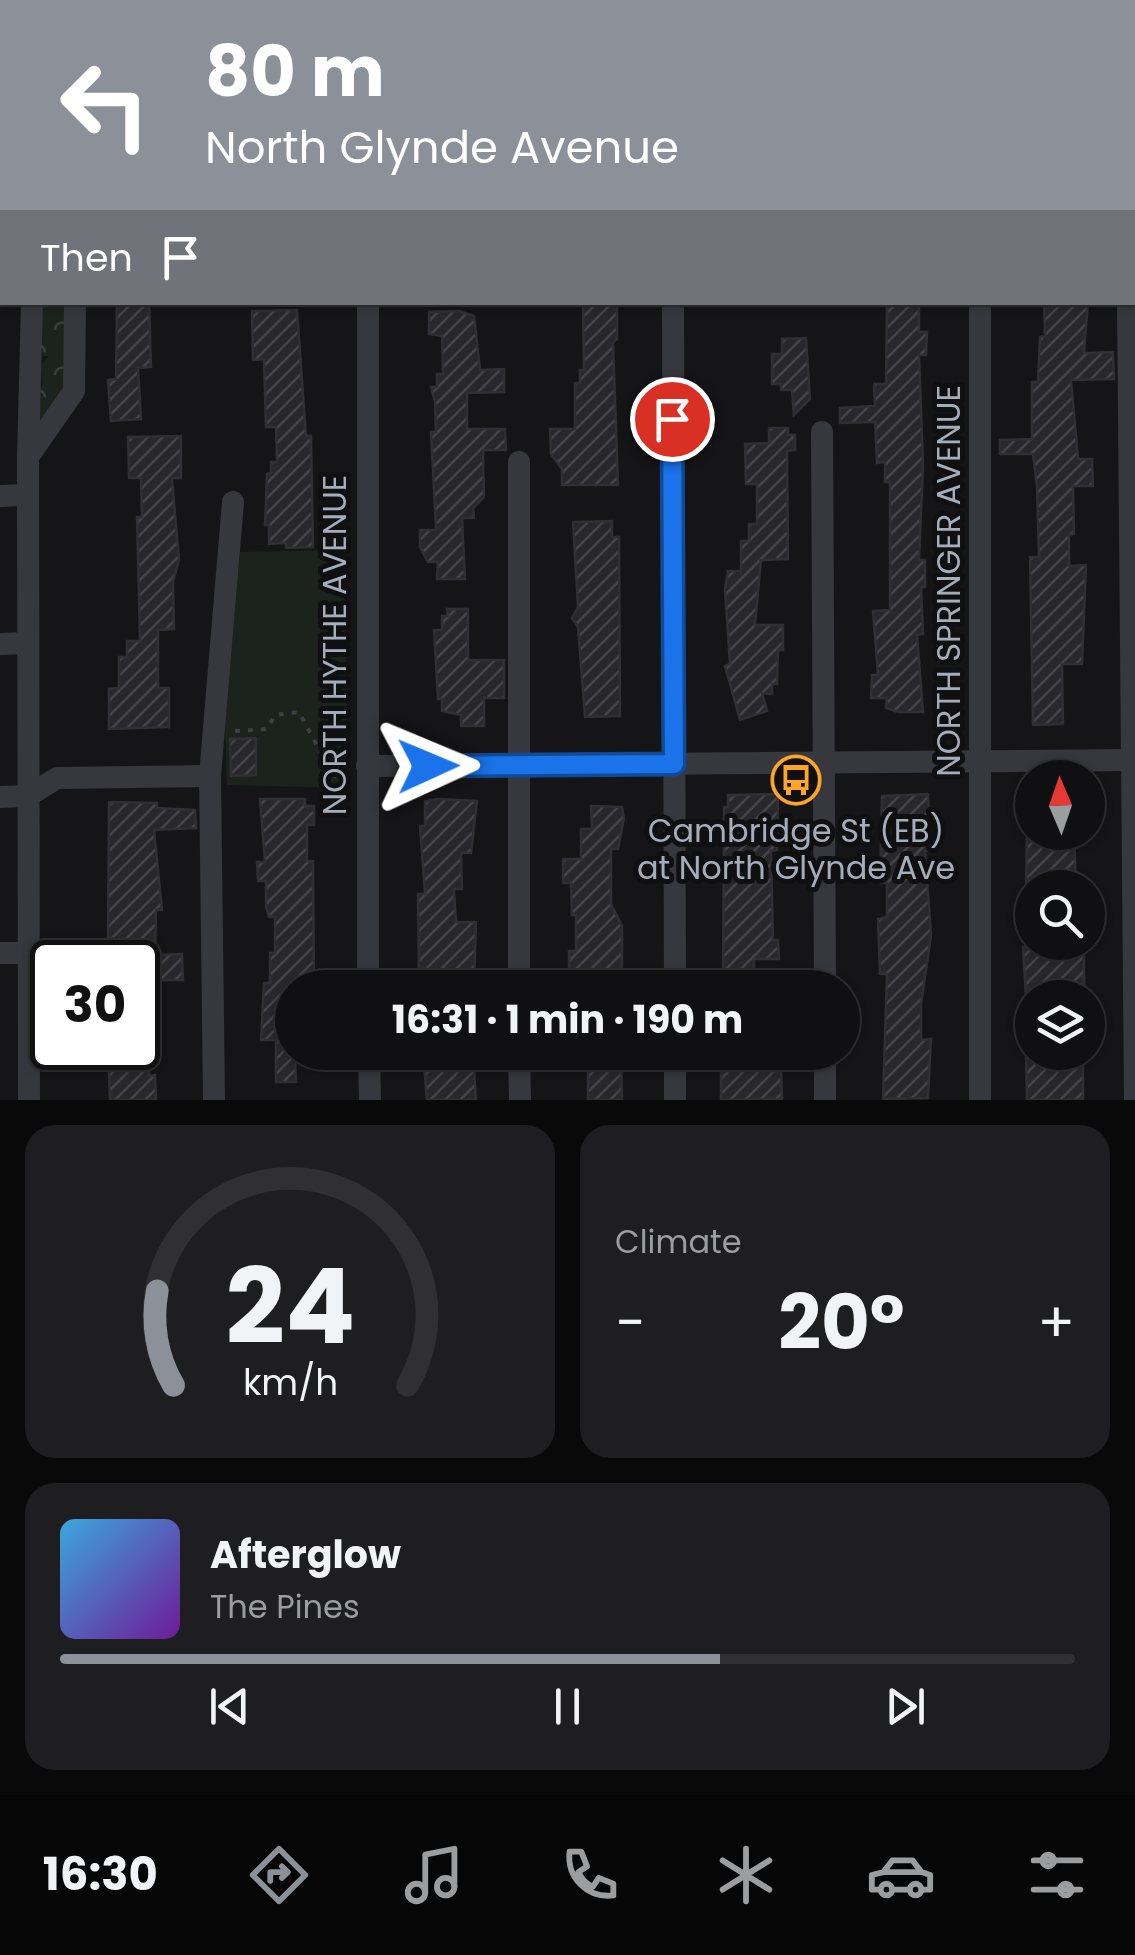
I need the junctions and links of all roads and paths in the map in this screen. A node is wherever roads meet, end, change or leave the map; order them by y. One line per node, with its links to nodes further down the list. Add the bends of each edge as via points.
1 (32, 305): 8 (street)
2 (75, 305): 8 (street, via 74,391)
3 (368, 305): 21 (street, NORTH HYTHE AVENUE)
4 (672, 305): 19 (street)
5 (980, 305): 17 (street, NORTH SPRINGER AVENUE)
6 (1128, 305): 16 (street)
7 (822, 432): 18 (street)
8 (28, 457): 10 (street)
9 (518, 462): 20 (street)
10 (28, 495): 11 (street); 13 (street)
11 (0, 496)
12 (233, 502): 22 (street)
13 (28, 643): 14 (street); 23 (street)
14 (0, 644)
15 (222, 731): 21 (path, via 267,729 276,715 299,712 333,775)
16 (1134, 760): 17 (street); 42 (street)
17 (980, 762): 18 (street); 41 (street, NORTH SPRINGER AVENUE)
18 (824, 763): 19 (street); 30 (street)
19 (674, 764): 20 (street); 29 (street)
20 (518, 765): 21 (street); 28 (street)
21 (358, 774): 27 (street, NORTH HYTHE AVENUE)
22 (210, 776): 23 (street, via 56,778); 36 (street)
23 (28, 796): 24 (street); 25 (street)
24 (0, 797)
25 (29, 952): 26 (street); 35 (street)
26 (0, 954)
27 (367, 970)
28 (519, 970)
29 (674, 970)
30 (825, 970)
31 (369, 1070): 37 (street)
32 (519, 1070): 38 (street)
33 (675, 1070): 39 (street)
34 (825, 1070): 40 (street)
35 (29, 1100)
36 (214, 1100)
37 (370, 1100)
38 (520, 1100)
39 (675, 1100)
40 (825, 1100)
41 (980, 1100)
42 (1135, 1100)

